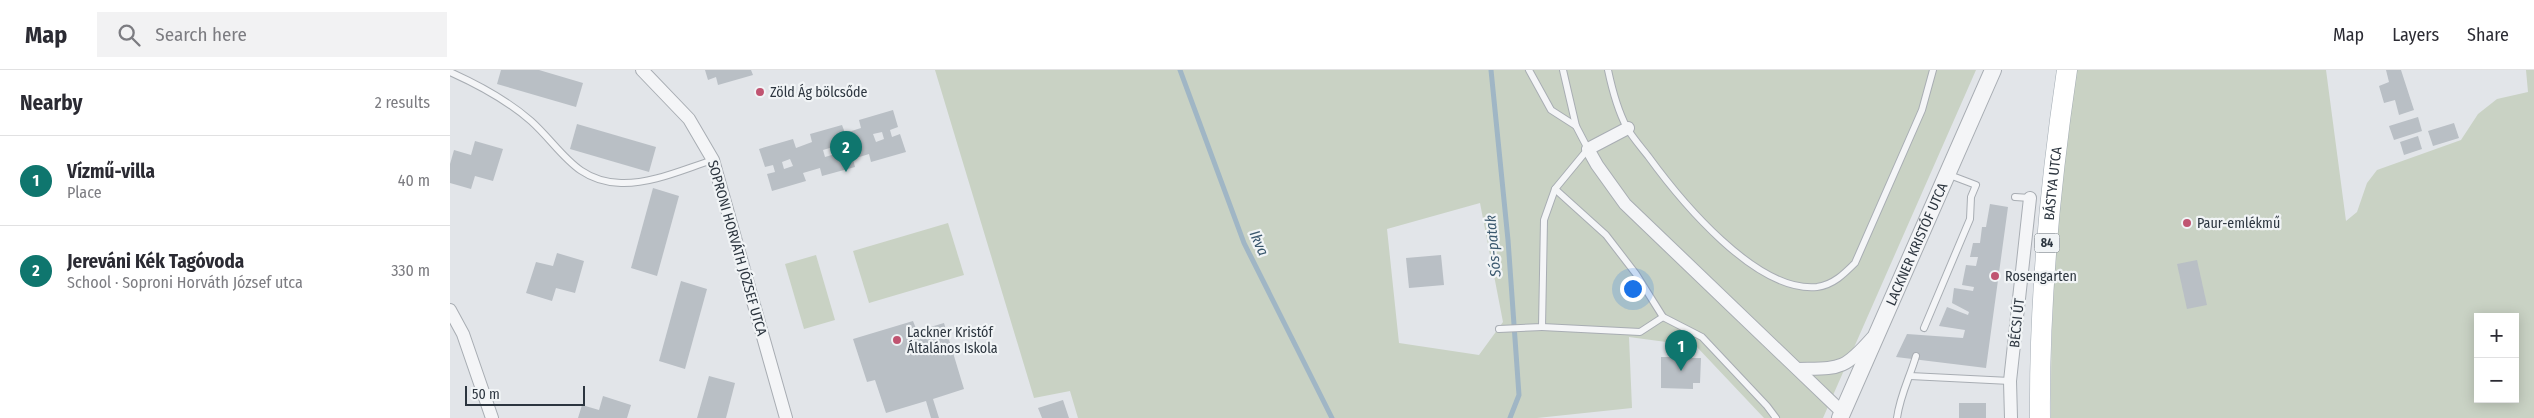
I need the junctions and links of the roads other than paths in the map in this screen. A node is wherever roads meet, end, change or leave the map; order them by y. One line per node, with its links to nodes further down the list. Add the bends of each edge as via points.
1 (642, 70): 12 (street, SOPRONI HORVÁTH JÓZSEF UTCA, via 689,119)
2 (1529, 70): 9 (lane, via 1551,110)
3 (1563, 70): 9 (lane)
4 (1608, 70): 10 (lane)
5 (1933, 70): 10 (lane, via 1922,110 1855,263 1837,280 1817,287 1791,284 1762,272 1725,245 1668,184)
6 (1993, 70): 13 (street, LACKNER KRISTÓF UTCA)
7 (2067, 70): 33 (main road, BÁSTYA UTCA / 84, via 2046,254)
8 (450, 72): 12 (lane, via 485,88 531,121 571,164 590,176 620,183 642,181)
9 (1576, 126): 11 (lane)
10 (1628, 128): 11 (street)
11 (1588, 149): 14 (lane); 24 (street, via 1625,204)
12 (713, 160): 29 (street, SOPRONI HORVÁTH JÓZSEF UTCA)
13 (1947, 174): 20 (lane, via 1976,185 1971,197 1970,219); 22 (street, LACKNER KRISTÓF UTCA)
14 (1555, 189): 18 (lane, via 1606,235); 19 (lane, via 1544,220)
15 (2015, 196): 16 (lane)
16 (2030, 198): 26 (street, BÉCSI ÚT)
17 (450, 310): 28 (street, via 463,334)
18 (1663, 316): 19 (lane, via 1640,332); 30 (lane, via 1702,337)
19 (1542, 327): 21 (lane)
20 (1924, 328)
21 (1501, 329)
22 (1877, 331): 24 (street, via 1861,350 1838,368); 27 (street, LACKNER KRISTÓF UTCA)
23 (1916, 356): 25 (lane)
24 (1798, 369): 27 (street)
25 (1910, 376): 26 (lane); 31 (lane, via 1904,385)
26 (2010, 381): 32 (street, BÉCSI ÚT)
27 (1841, 415)
28 (492, 418)
29 (786, 418)
30 (1776, 418)
31 (1897, 418)
32 (2010, 418)
33 (2040, 418)

